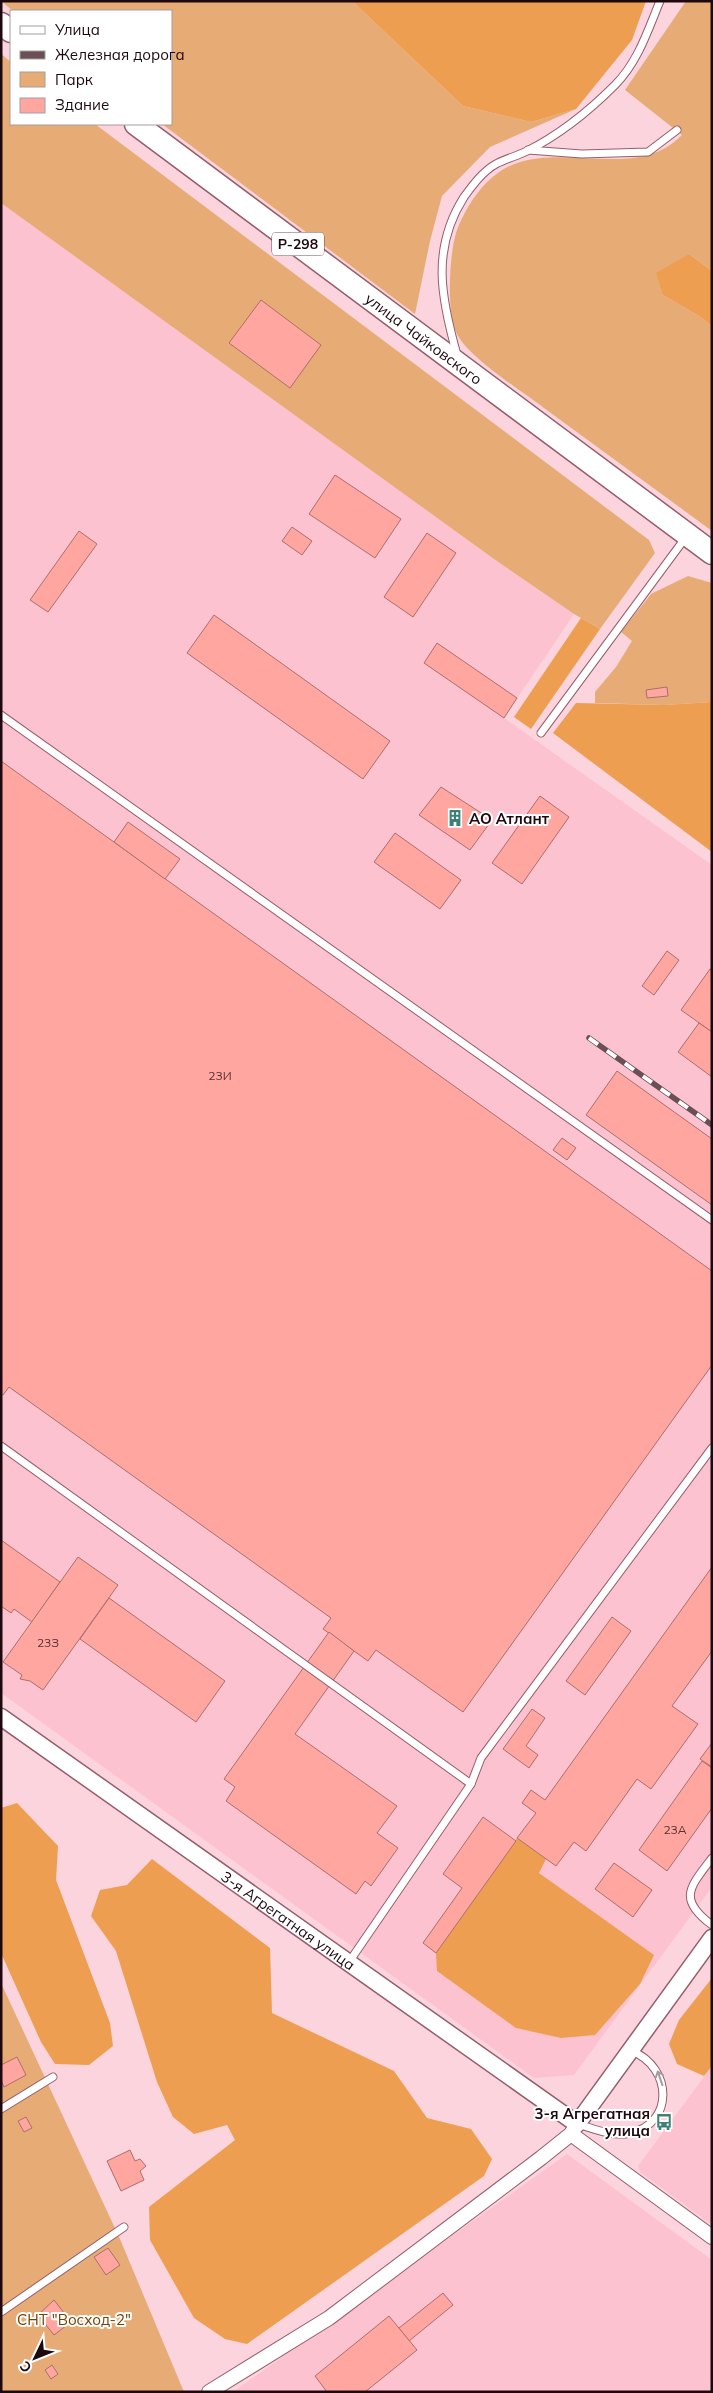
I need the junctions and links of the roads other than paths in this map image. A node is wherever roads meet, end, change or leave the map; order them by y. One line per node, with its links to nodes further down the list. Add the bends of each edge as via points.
1 (660, 1): 4 (lane, via 638,54 617,84 581,115)
2 (137, 125): 5 (highway, улица Чайковского / Р-298)
3 (677, 130): 4 (lane, via 648,152 582,154)
4 (528, 150): 5 (lane, via 495,165 471,187 452,216 444,246 442,287)
5 (460, 365): 6 (highway, улица Чайковского / Р-298)
6 (687, 535): 7 (highway, улица Чайковского / Р-298); 9 (lane)
7 (712, 553)
8 (1, 715): 10 (lane)
9 (541, 733)
10 (712, 1220)
11 (1, 1446): 14 (lane)
12 (712, 1448): 14 (lane, via 481,1758)
13 (1, 1717): 18 (street, 3-я Агрегатная улица)
14 (471, 1784): 18 (lane)
15 (712, 1858): 16 (lane, via 691,1887 690,1894 693,1909)
16 (712, 1926)
17 (712, 1938): 19 (street)
18 (349, 1962): 22 (street, 3-я Агрегатная улица)
19 (632, 2051): 22 (street); 22 (lane, one-way to 19, via 618,2135 632,2133 655,2117 661,2105 661,2077 654,2065)
20 (53, 2076): 21 (lane)
21 (1, 2109)
22 (574, 2129): 24 (street); 26 (street, via 329,2318)
23 (124, 2226): 25 (lane)
24 (712, 2237)
25 (1, 2312)
26 (209, 2392)

